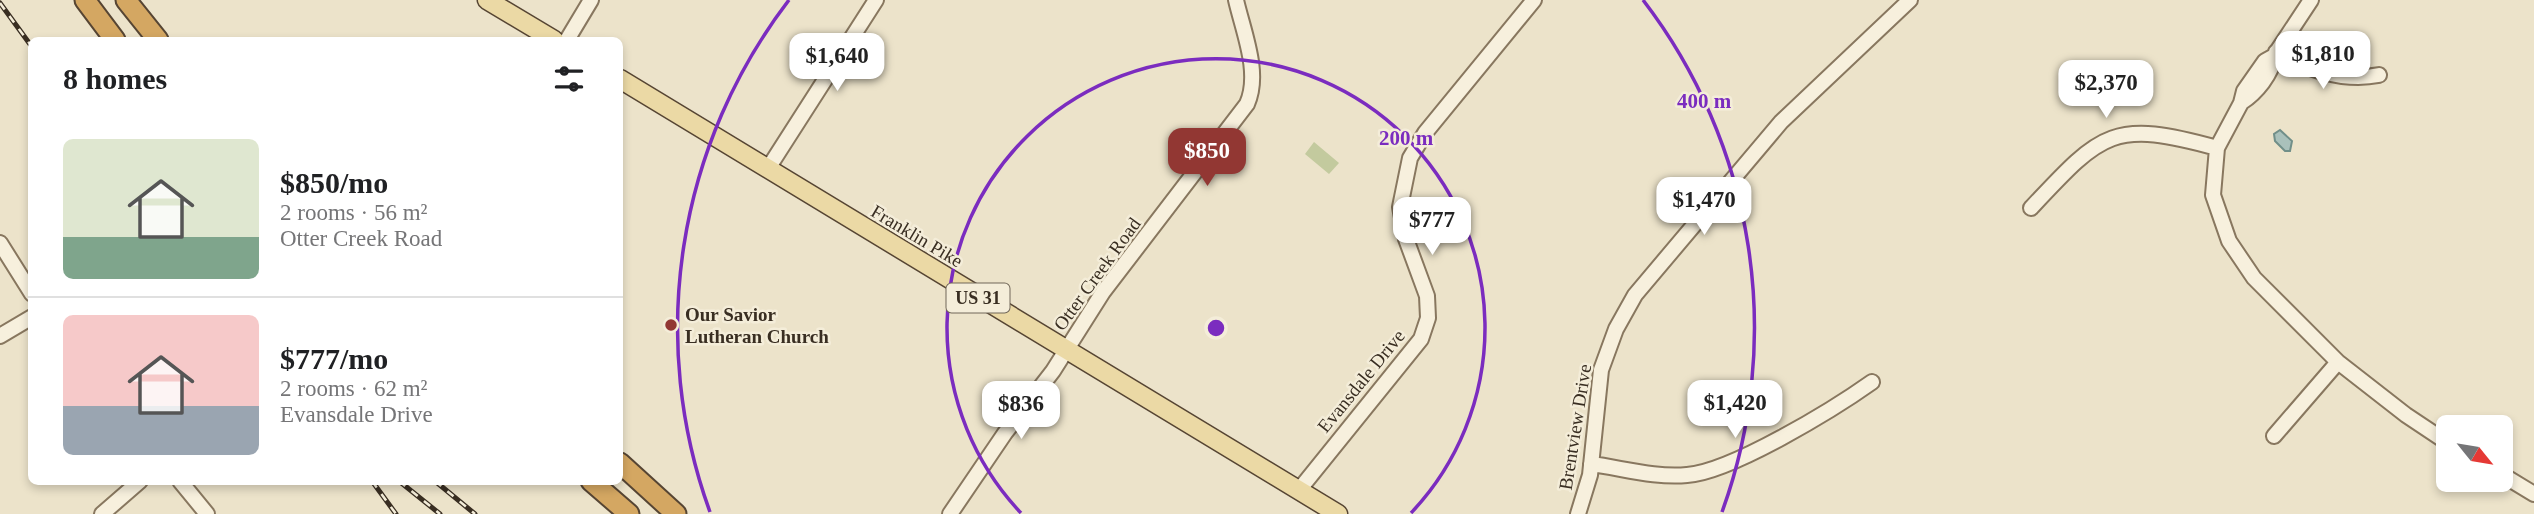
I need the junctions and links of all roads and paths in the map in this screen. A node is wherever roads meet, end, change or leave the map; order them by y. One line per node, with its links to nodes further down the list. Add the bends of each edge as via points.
1 (85, 0): 10 (highway)
2 (126, 0): 11 (highway)
3 (487, 0): 12 (main road)
4 (591, 0): 13 (street)
5 (876, 0): 18 (street)
6 (1236, 0): 24 (street, Otter Creek Road, via 1252,74 1247,104 1103,292)
7 (1534, 0): 35 (street, Evansdale Drive, via 1425,132 1410,158 1401,194 1401,218 1427,296 1425,331)
8 (1910, 0): 29 (street, Brentview Drive, via 1781,121 1634,295 1601,370)
9 (2311, 0): 14 (street)
10 (113, 37)
11 (156, 37)
12 (549, 37)
13 (569, 37)
14 (2275, 54): 15 (street, via 2333,75); 17 (street, via 2273,66 2252,96 2241,103)
15 (2379, 75)
16 (623, 81): 18 (main road, Franklin Pike / US 31)
17 (2217, 148): 19 (street, via 2156,133 2114,136 2080,157); 25 (street, via 2213,195 2236,256)
18 (769, 167): 24 (main road, Franklin Pike / US 31)
19 (2031, 208)
20 (0, 243): 21 (street)
21 (28, 288)
22 (28, 319): 23 (street)
23 (0, 336)
24 (1066, 351): 35 (main road, Franklin Pike / US 31); 41 (street, Otter Creek Road)
25 (2337, 362): 27 (street); 28 (street)
26 (1872, 382): 29 (street, via 1764,445 1704,472 1676,475)
27 (2436, 435)
28 (2274, 436)
29 (1591, 464): 43 (street, Brentview Drive)
30 (623, 466): 40 (highway)
31 (2513, 481): 36 (street)
32 (135, 485): 37 (street)
33 (183, 485): 38 (street)
34 (596, 485): 39 (highway)
35 (1299, 491): 42 (main road, Franklin Pike / US 31)
36 (2534, 494)
37 (102, 514)
38 (207, 514)
39 (629, 514)
40 (676, 514)
41 (950, 514)
42 (1338, 514)
43 (1578, 514)

